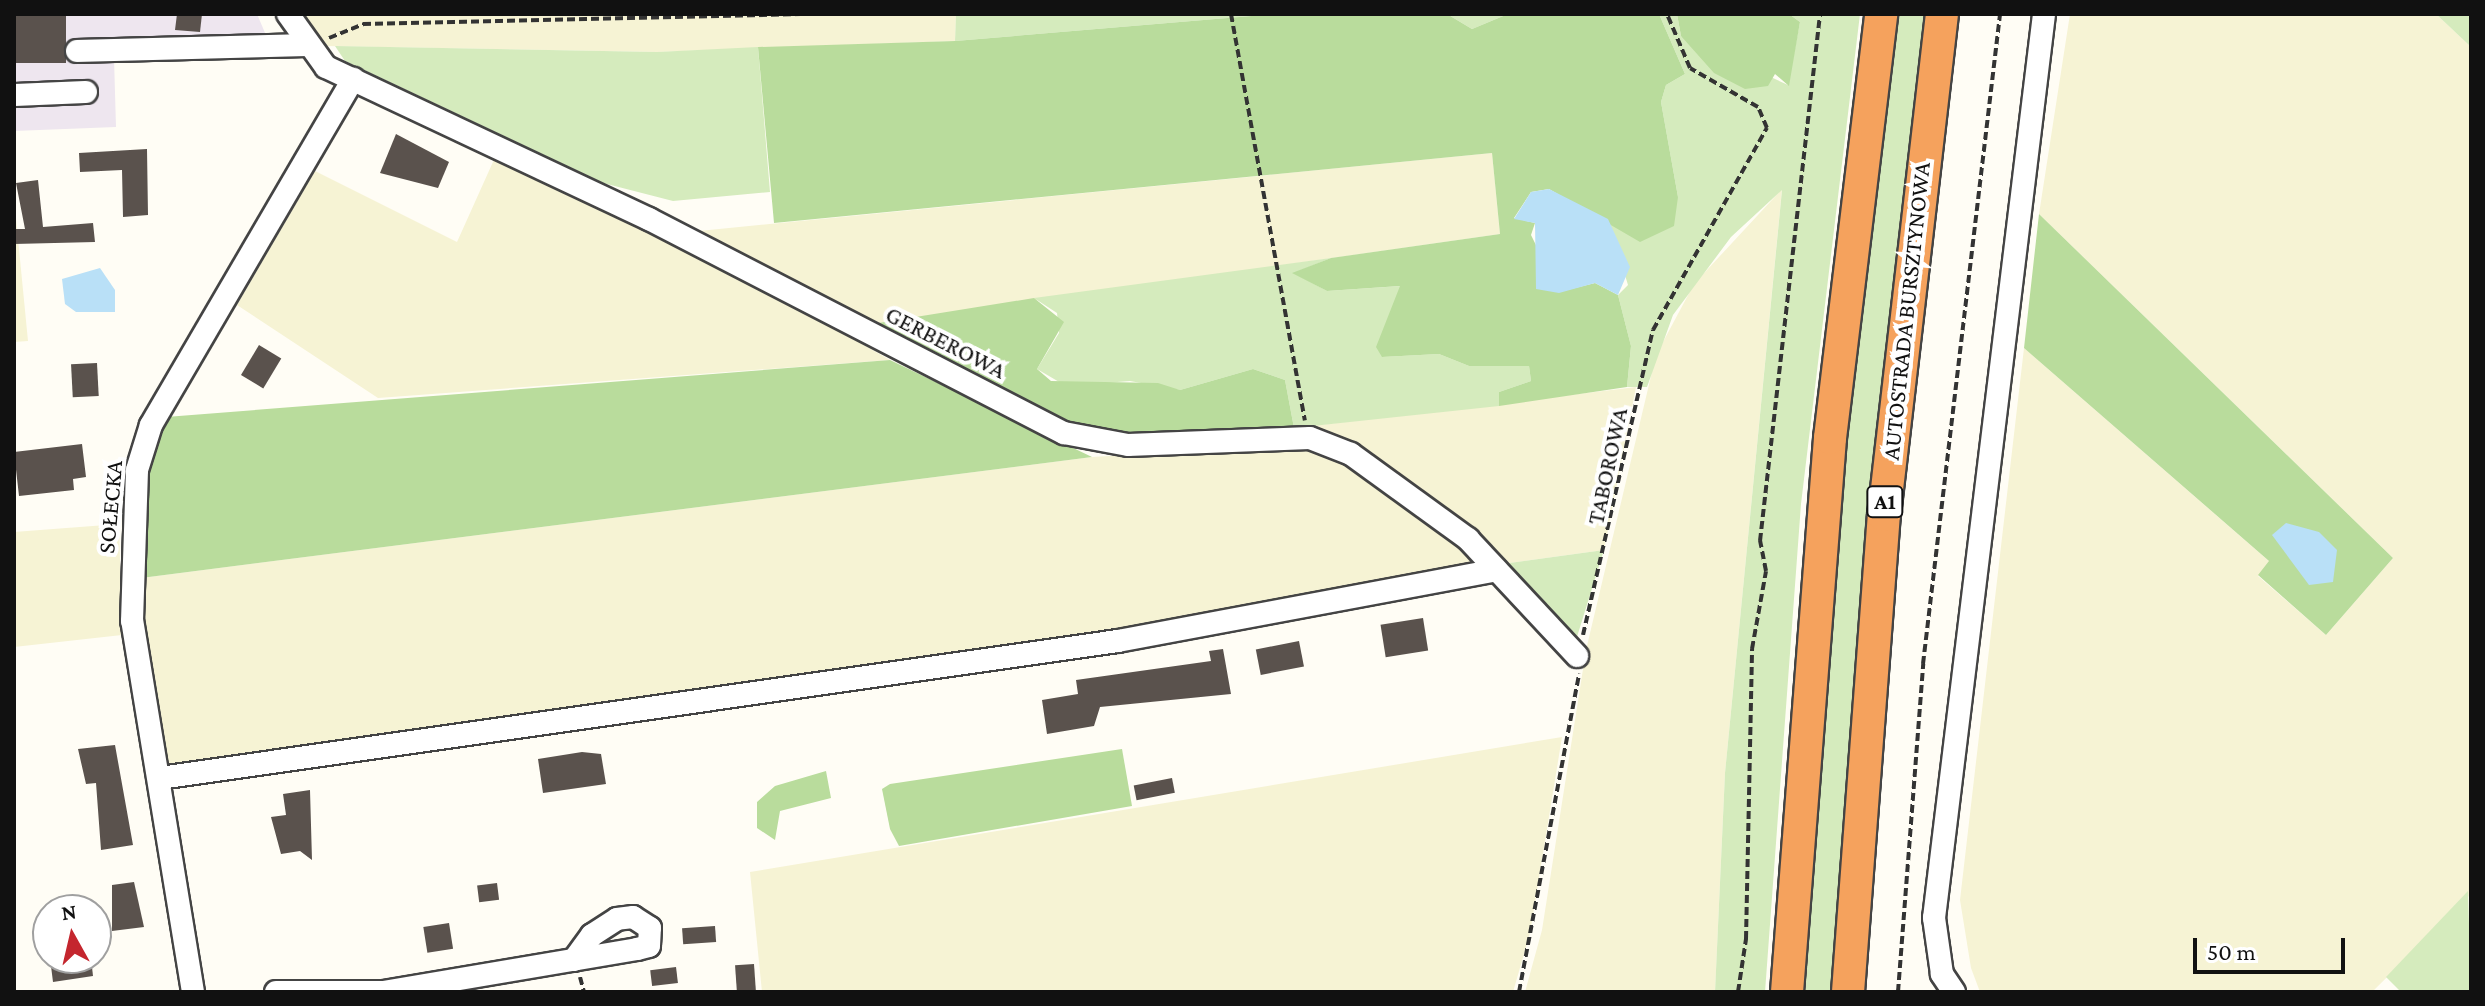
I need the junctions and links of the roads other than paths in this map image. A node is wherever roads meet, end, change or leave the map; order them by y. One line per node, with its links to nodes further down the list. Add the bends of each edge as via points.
1 (288, 14): 5 (street, GERBEROWA)
2 (1881, 14): 16 (highway, via 1830,438)
3 (1942, 14): 17 (highway, AUTOSTRADA BURSZTYNOWA / A1, via 1884,515)
4 (2044, 14): 18 (street, via 1934,918 1942,974)
5 (308, 48): 6 (street); 7 (street, GERBEROWA)
6 (77, 51)
7 (353, 79): 10 (street, GERBEROWA, via 649,219 1064,433 1128,445 1306,438 1351,454 1429,505); 12 (street, SOŁECKA, via 141,448 132,621)
8 (86, 92): 9 (street)
9 (14, 95)
10 (1496, 570): 11 (street, GERBEROWA); 12 (street, via 1089,645)
11 (1577, 656)
12 (160, 778): 14 (street, SOŁECKA)
13 (574, 960): 15 (street, via 383,992)
14 (193, 992)
15 (276, 992)
16 (1787, 992)
17 (1848, 992)
18 (1954, 992)

